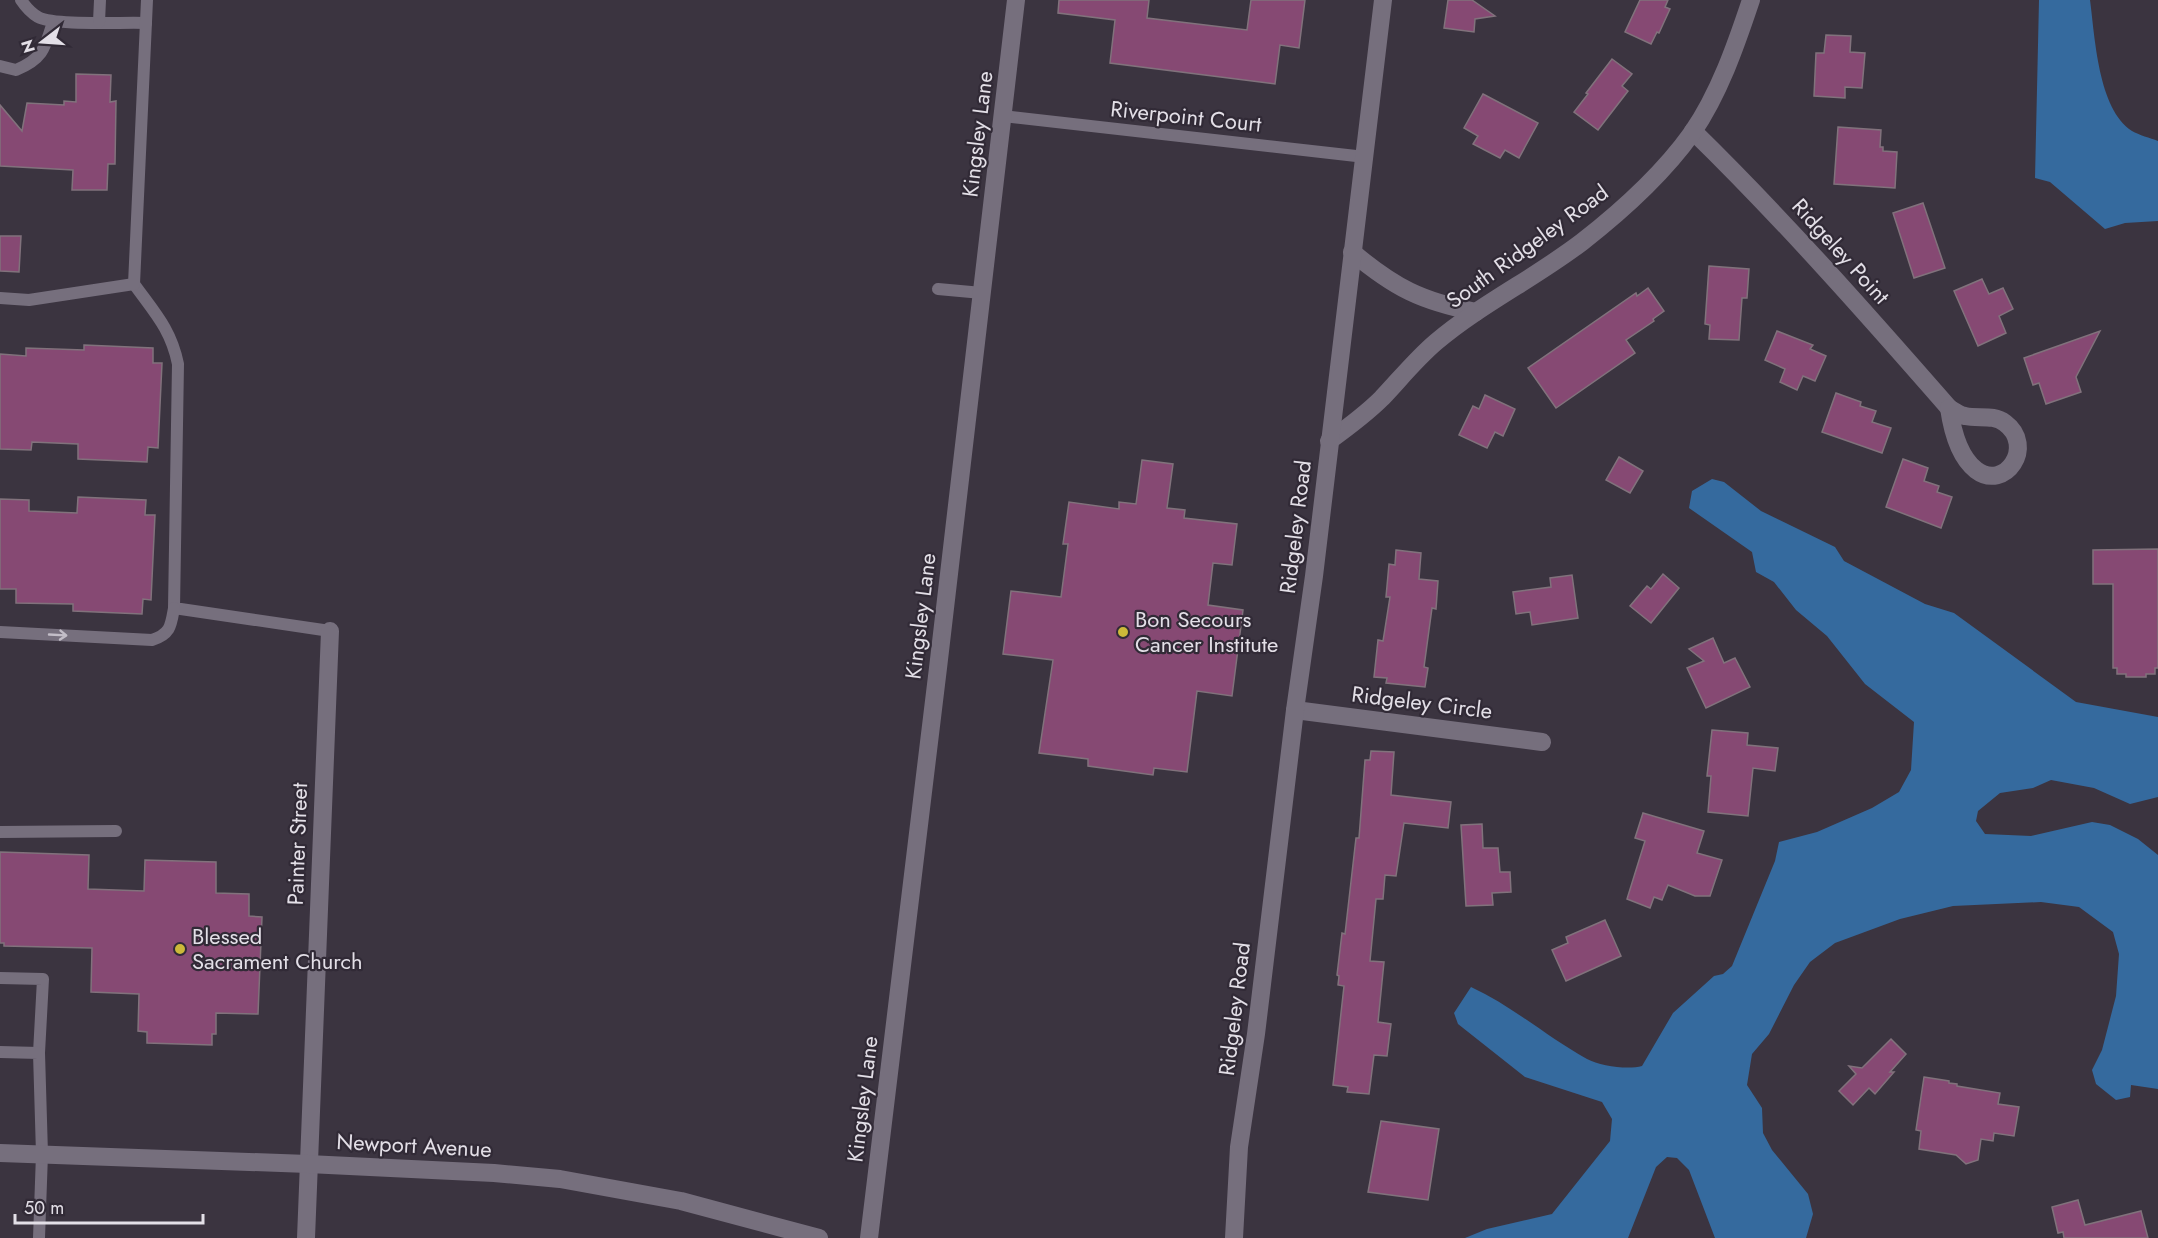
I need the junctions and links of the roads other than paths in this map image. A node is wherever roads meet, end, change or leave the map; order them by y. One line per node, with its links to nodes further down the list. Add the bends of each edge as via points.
1 (21, 0): 7 (lane, via 38,17)
2 (100, 0): 8 (lane)
3 (147, 0): 9 (lane)
4 (1016, 0): 11 (street, Kingsley Lane)
5 (1383, 0): 13 (street, Ridgeley Road)
6 (1751, 0): 12 (street, South Ridgeley Road, via 1716,90)
7 (53, 22): 8 (lane); 10 (lane, via 38,58 16,70)
8 (99, 22): 9 (lane)
9 (146, 23): 15 (lane)
10 (0, 66)
11 (1003, 116): 13 (lane, Riverpoint Court); 17 (street, Kingsley Lane)
12 (1693, 131): 19 (street, South Ridgeley Road, via 1637,196 1582,242); 20 (street, Ridgeley Point, via 1762,199)
13 (1365, 157): 14 (street, Ridgeley Road)
14 (1352, 252): 19 (street, via 1407,292); 21 (street, Ridgeley Road)
15 (134, 284): 18 (lane, via 29,300); 22 (lane, via 168,332 178,364)
16 (938, 289): 17 (lane)
17 (982, 293): 38 (street, Kingsley Lane)
18 (0, 298)
19 (1476, 312): 21 (street, South Ridgeley Road, via 1435,343 1381,399)
20 (1949, 408)
21 (1329, 441): 25 (street, Ridgeley Road)
22 (174, 608): 23 (lane); 24 (lane, one-way to 22, via 152,639 163,637 171,626)
23 (330, 631): 34 (street, Painter Street)
24 (0, 632)
25 (1294, 710): 26 (street, Ridgeley Circle); 39 (street, Ridgeley Road, via 1239,1147)
26 (1542, 742)
27 (116, 831): 28 (lane)
28 (0, 832)
29 (0, 978): 31 (lane, via 43,979)
30 (0, 1052): 31 (lane)
31 (39, 1053): 33 (lane)
32 (0, 1153): 33 (street, Newport Avenue)
33 (42, 1154): 34 (street, Newport Avenue); 35 (lane)
34 (308, 1164): 36 (street, Painter Street); 37 (street, Newport Avenue, via 560,1179 681,1201)
35 (39, 1238)
36 (306, 1238)
37 (819, 1238)
38 (868, 1238)
39 (1234, 1238)

